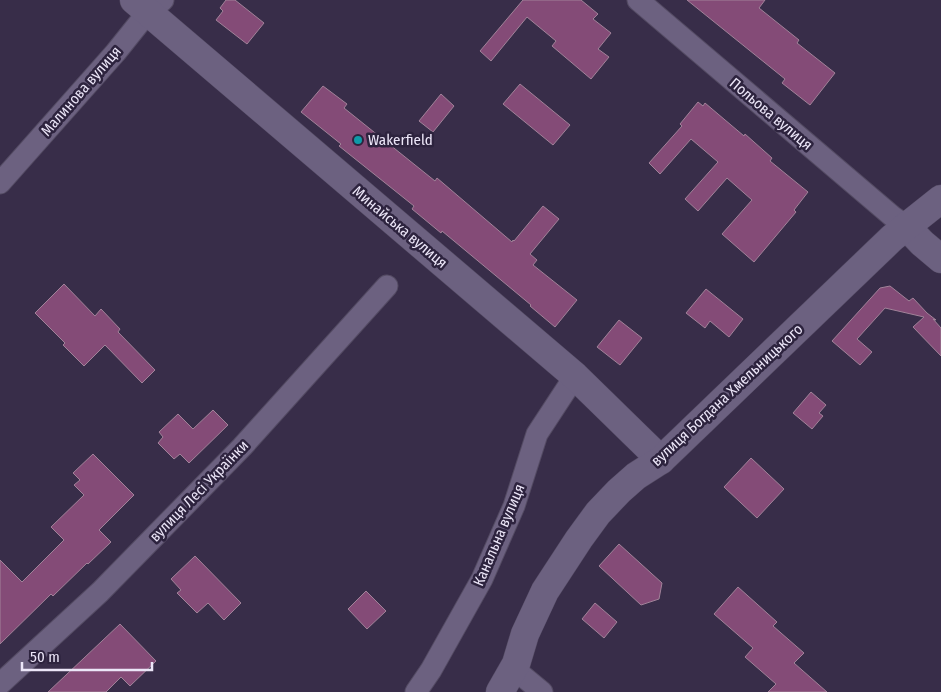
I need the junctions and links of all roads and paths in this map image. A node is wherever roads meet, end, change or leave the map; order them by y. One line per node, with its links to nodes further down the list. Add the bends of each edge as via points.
1 (638, 0): 5 (street, Польова вулиця)
2 (148, 4): 3 (street, Малинова вулиця, via 116,52); 8 (street, Минайська вулиця)
3 (0, 183)
4 (941, 199): 5 (street, вулиця Богдана Хмельницького)
5 (906, 226): 6 (street); 9 (street, вулиця Богдана Хмельницького)
6 (941, 259)
7 (387, 286): 11 (street, вулиця Лесі Українки, via 235,454 100,592)
8 (575, 376): 9 (street, Минайська вулиця); 12 (street, Канальна вулиця, via 537,434 514,506 482,579)
9 (661, 460): 10 (street, вулиця Богдана Хмельницького, via 619,491 579,539 545,591)
10 (513, 668): 13 (street, вулиця Богдана Хмельницького); 14 (street)
11 (0, 684)
12 (416, 692)
13 (500, 692)
14 (542, 692)

